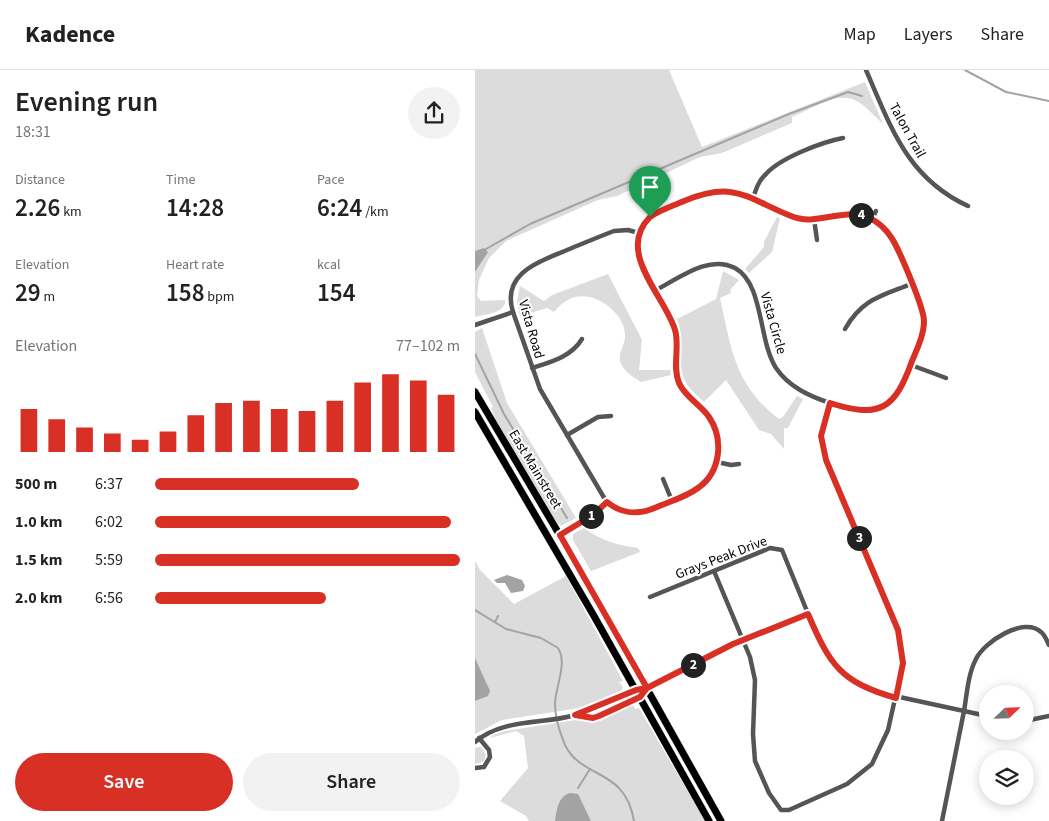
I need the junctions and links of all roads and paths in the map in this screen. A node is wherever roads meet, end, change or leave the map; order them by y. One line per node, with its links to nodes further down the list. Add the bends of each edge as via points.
1 (866, 70): 4 (street, Talon Trail, via 908,158 933,186)
2 (843, 138): 3 (street, via 777,164 762,178)
3 (753, 198): 6 (street, Vista Circle, via 794,218); 8 (street, Vista Circle, via 729,191 706,193 654,214)
4 (968, 206)
5 (876, 211): 7 (street)
6 (814, 219): 7 (street, Vista Circle, via 849,213); 9 (street)
7 (872, 219): 10 (street, Vista Circle, via 892,238)
8 (639, 234): 11 (street, via 639,256); 12 (street, Vista Road, via 628,230 614,231 530,266 513,287)
9 (817, 240)
10 (911, 284): 14 (street, via 865,303); 16 (street, Vista Circle, via 924,321)
11 (655, 290): 20 (street, Vista Circle, via 710,264 725,265 738,271 751,286 767,349 778,370 799,390); 24 (street, via 675,331 679,381 708,415 716,430 719,444)
12 (513, 312): 13 (street); 17 (street, Vista Road)
13 (475, 324)
14 (845, 329)
15 (582, 339): 17 (street, via 575,349 561,358)
16 (911, 365): 18 (street); 20 (street, Vista Circle, via 899,391 882,406 860,411)
17 (532, 368): 23 (street, Vista Road, via 543,395)
18 (946, 378)
19 (475, 392): 29 (main road, East Mainstreet)
20 (830, 403): 38 (street, via 822,432 823,449 898,630 903,663)
21 (475, 412): 36 (main road, East Mainstreet)
22 (611, 416): 23 (street, via 598,417)
23 (567, 435): 28 (street, Vista Road)
24 (717, 462): 25 (street); 27 (street, via 701,486)
25 (739, 464)
26 (663, 479): 27 (street)
27 (671, 501): 28 (street, via 635,513 619,510)
28 (607, 502): 29 (street, via 593,515)
29 (560, 535): 35 (main road, East Mainstreet)
30 (714, 571): 31 (street, Grays Peak Drive); 32 (street, Grays Peak Drive, via 770,548 778,548 785,556); 33 (street)
31 (650, 598)
32 (808, 614): 33 (street); 38 (street, Grays Peak Drive, via 827,656 841,672 858,684)
33 (743, 640): 35 (street); 38 (street, via 755,680 755,761 769,793 781,810 789,810 839,788 865,772 885,739)
34 (1049, 645): 39 (street, via 1041,632 1033,628 1013,630 989,642 975,660)
35 (647, 688): 36 (street); 37 (street); 48 (main road, East Mainstreet)
36 (636, 690): 37 (main road, East Mainstreet); 41 (street)
37 (640, 697): 41 (street, via 596,718); 47 (main road, East Mainstreet)
38 (896, 698): 39 (street, Grays Peak Drive)
39 (964, 711): 40 (street, Grays Peak Drive); 49 (street)
40 (979, 714)
41 (575, 715): 44 (street, via 503,726)
42 (1049, 716): 43 (street)
43 (1034, 719)
44 (479, 738): 45 (street); 46 (street, via 489,750 490,757 486,765)
45 (475, 742)
46 (475, 768)
47 (709, 821)
48 (721, 821)
49 (942, 821)

